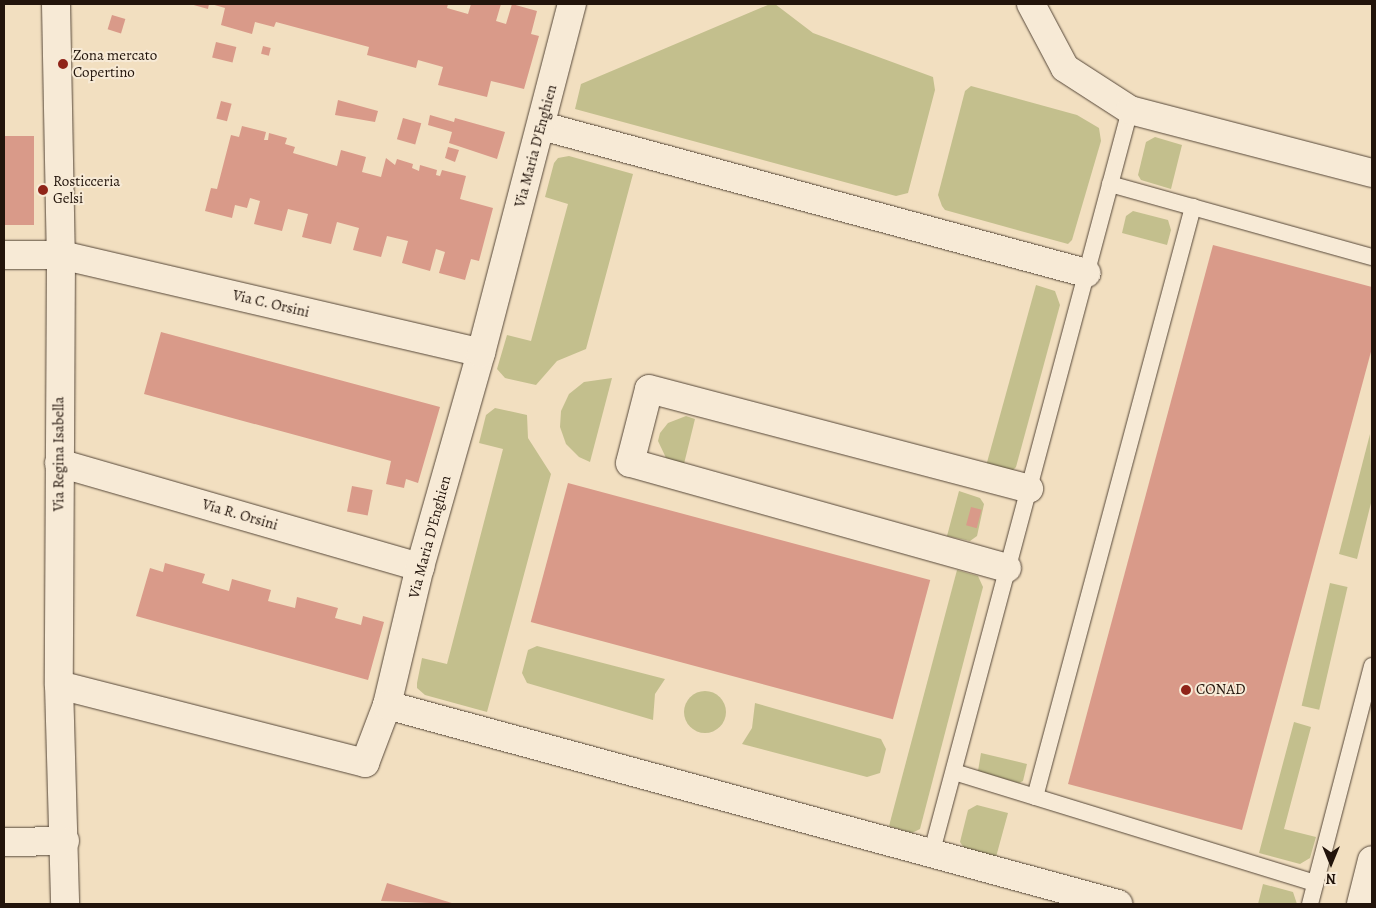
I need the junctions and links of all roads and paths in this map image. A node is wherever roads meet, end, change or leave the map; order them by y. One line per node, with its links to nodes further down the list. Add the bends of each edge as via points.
1 (56, 4): 10 (street, Via Regina Isabella)
2 (572, 4): 5 (street, Via Maria D'Enghien)
3 (1031, 4): 4 (street, via 1066,68)
4 (1130, 110): 6 (street); 7 (lane)
5 (542, 126): 12 (street); 13 (street, Via Maria D'Enghien)
6 (1372, 173)
7 (1110, 184): 8 (lane); 12 (lane)
8 (1193, 207): 11 (lane); 22 (lane)
9 (4, 255): 10 (street, Via C. Orsini)
10 (61, 255): 13 (street, Via C. Orsini); 14 (street, Via Regina Isabella)
11 (1372, 257)
12 (1086, 274): 15 (lane)
13 (481, 353): 16 (street, Via Maria D'Enghien)
14 (59, 463): 16 (street, Via R. Orsini); 19 (street, Via Regina Isabella)
15 (1029, 489): 17 (lane); 17 (street, via 649,389 646,398 630,463)
16 (420, 567): 20 (street, Via Maria D'Enghien)
17 (1008, 568): 21 (lane)
18 (1372, 666): 27 (lane)
19 (59, 685): 20 (street, Via Maria D'Enghien, via 365,763); 23 (street, Via Regina Isabella)
20 (387, 705): 25 (street)
21 (954, 772): 22 (lane); 25 (lane)
22 (1035, 797): 27 (lane)
23 (65, 841): 24 (street); 28 (street, Via Regina Isabella)
24 (4, 842)
25 (932, 851): 29 (street)
26 (1372, 860): 31 (street)
27 (1315, 883): 30 (lane)
28 (65, 904)
29 (1118, 904)
30 (1310, 904)
31 (1361, 904)

